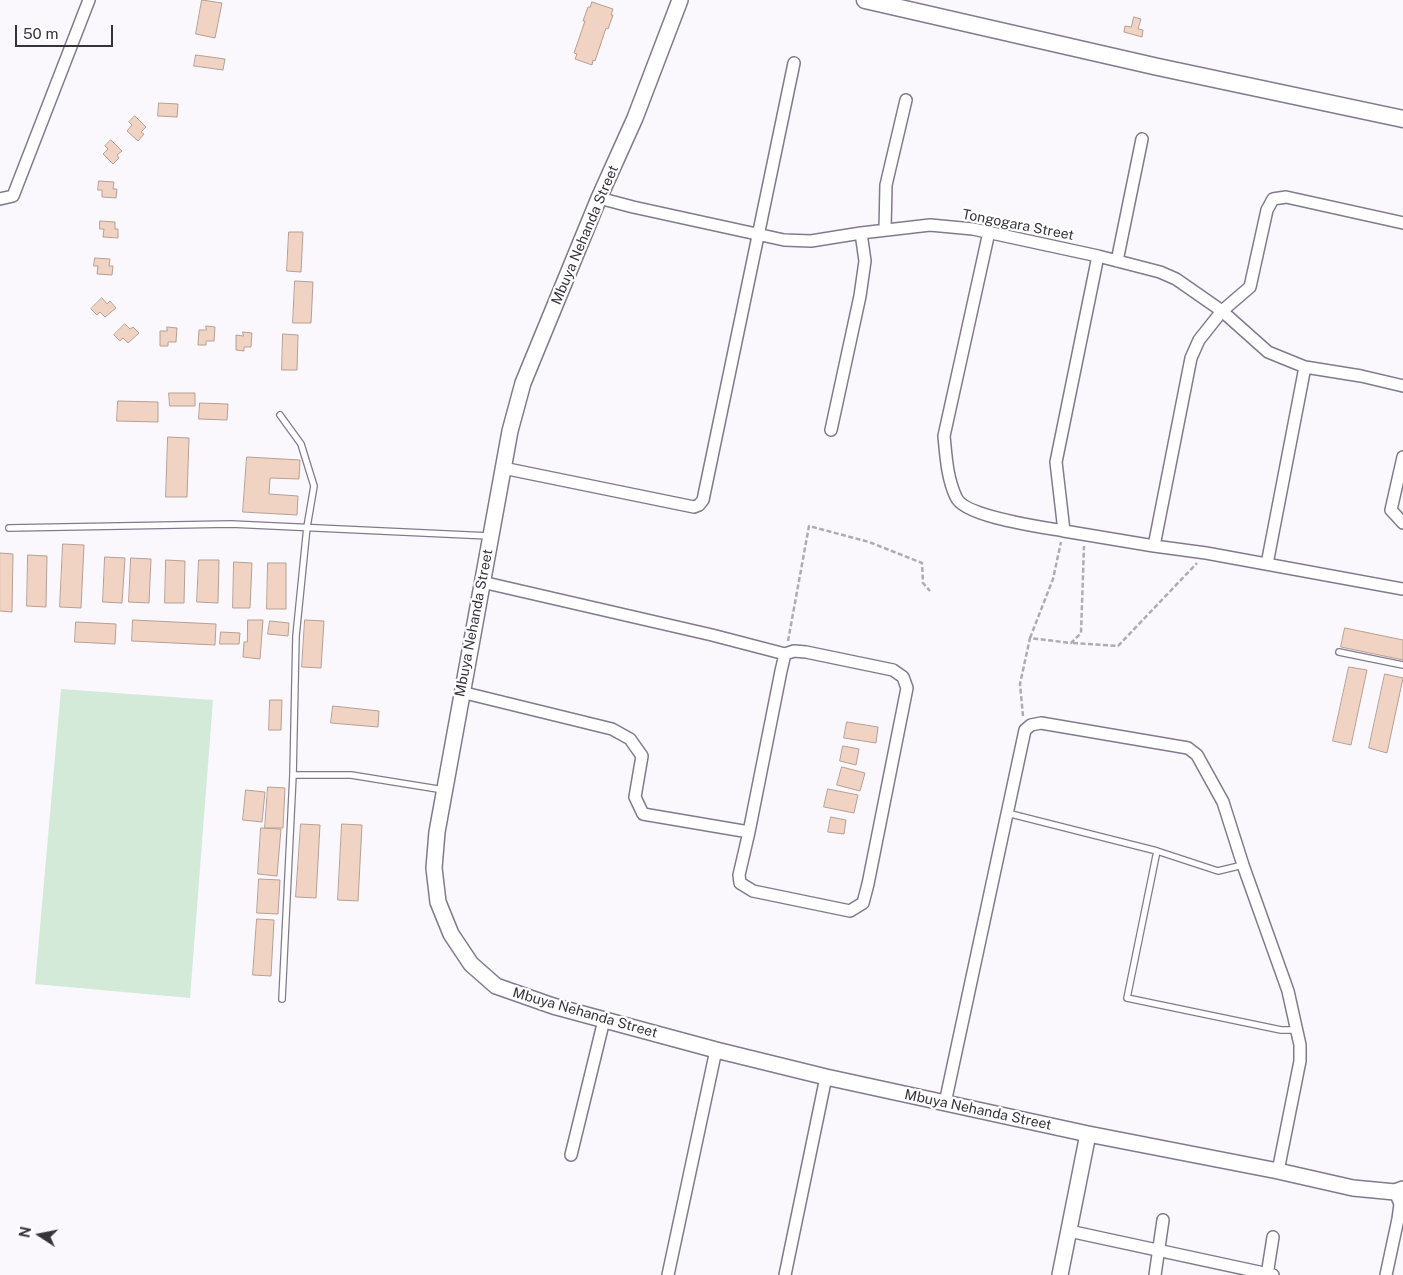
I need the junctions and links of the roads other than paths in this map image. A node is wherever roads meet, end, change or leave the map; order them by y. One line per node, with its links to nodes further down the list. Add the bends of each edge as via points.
1 (680, 0): 8 (street, Mbuya Nehanda Street, via 635,118)
2 (865, 0): 6 (main road)
3 (85, 1): 9 (street, via 13,196)
4 (794, 63): 14 (street)
5 (906, 100): 11 (street, via 886,185)
6 (1403, 119)
7 (1142, 139): 16 (street)
8 (599, 198): 14 (street, Tongogara Street); 23 (street, Mbuya Nehanda Street, via 522,383)
9 (0, 199)
10 (1403, 223): 17 (street, via 1286,197 1273,199 1267,210 1250,287)
11 (885, 230): 12 (street, Tongogara Street); 13 (street, Tongogara Street, via 930,225)
12 (861, 232): 14 (street, Tongogara Street, via 811,241 784,240); 21 (street, via 865,261 860,296)
13 (989, 232): 15 (street, Tongogara Street); 27 (street, via 944,436 947,466 956,499 975,512)
14 (757, 233): 23 (street, via 703,500 699,505 694,507)
15 (1098, 256): 16 (street, Tongogara Street); 27 (street, via 1056,462)
16 (1117, 261): 17 (street, Tongogara Street, via 1176,279)
17 (1222, 310): 18 (street, Tongogara Street, via 1268,352); 29 (street, via 1199,340 1191,358)
18 (1305, 367): 19 (street, Tongogara Street); 30 (street)
19 (1403, 386)
20 (280, 414): 25 (lane, via 301,444 314,486)
21 (831, 430)
22 (1403, 458): 24 (street, via 1391,510)
23 (503, 468): 28 (street, Mbuya Nehanda Street)
24 (1403, 523)
25 (307, 527): 26 (lane, via 231,524); 28 (lane); 37 (lane, via 296,636)
26 (9, 528)
27 (1064, 531): 29 (street)
28 (491, 536): 31 (street, Mbuya Nehanda Street)
29 (1154, 546): 30 (street)
30 (1267, 564): 32 (street)
31 (482, 582): 34 (street); 36 (street, Mbuya Nehanda Street)
32 (1403, 589)
33 (1339, 652): 35 (lane)
34 (785, 654): 40 (street); 40 (street, via 806,652 893,670 903,677 907,688 862,903 850,911 753,891 740,883)
35 (1403, 665)
36 (461, 692): 38 (street, Mbuya Nehanda Street); 40 (street, via 612,729 630,739 642,756 635,797 643,814)
37 (293, 775): 38 (lane, via 351,775); 43 (lane)
38 (444, 790): 44 (street, Mbuya Nehanda Street, via 436,832 434,868 438,902 451,934 471,964 496,986)
39 (1007, 813): 41 (lane); 42 (street, via 1024,730 1031,725 1041,723 1188,748 1197,755 1223,802); 48 (street)
40 (749, 832)
41 (1157, 851): 42 (lane, via 1218,871); 45 (lane, via 1127,998 1281,1030)
42 (1243, 864): 45 (street, via 1288,991)
43 (282, 999)
44 (604, 1020): 46 (street, Mbuya Nehanda Street); 50 (street)
45 (1297, 1030): 51 (street, via 1300,1062)
46 (716, 1050): 47 (street, Mbuya Nehanda Street); 57 (street)
47 (826, 1077): 48 (street, Mbuya Nehanda Street); 58 (street)
48 (945, 1103): 49 (street, Mbuya Nehanda Street)
49 (1088, 1134): 51 (street, Mbuya Nehanda Street); 54 (street)
50 (571, 1154)
51 (1278, 1171): 52 (street, Mbuya Nehanda Street, via 1353,1188)
52 (1399, 1190): 62 (street, via 1398,1219)
53 (1163, 1220): 56 (street)
54 (1069, 1231): 56 (street); 59 (street)
55 (1273, 1237): 61 (street)
56 (1159, 1250): 60 (street); 61 (street)
57 (668, 1275)
58 (785, 1275)
59 (1060, 1275)
60 (1155, 1275)
61 (1269, 1275)
62 (1386, 1275)

